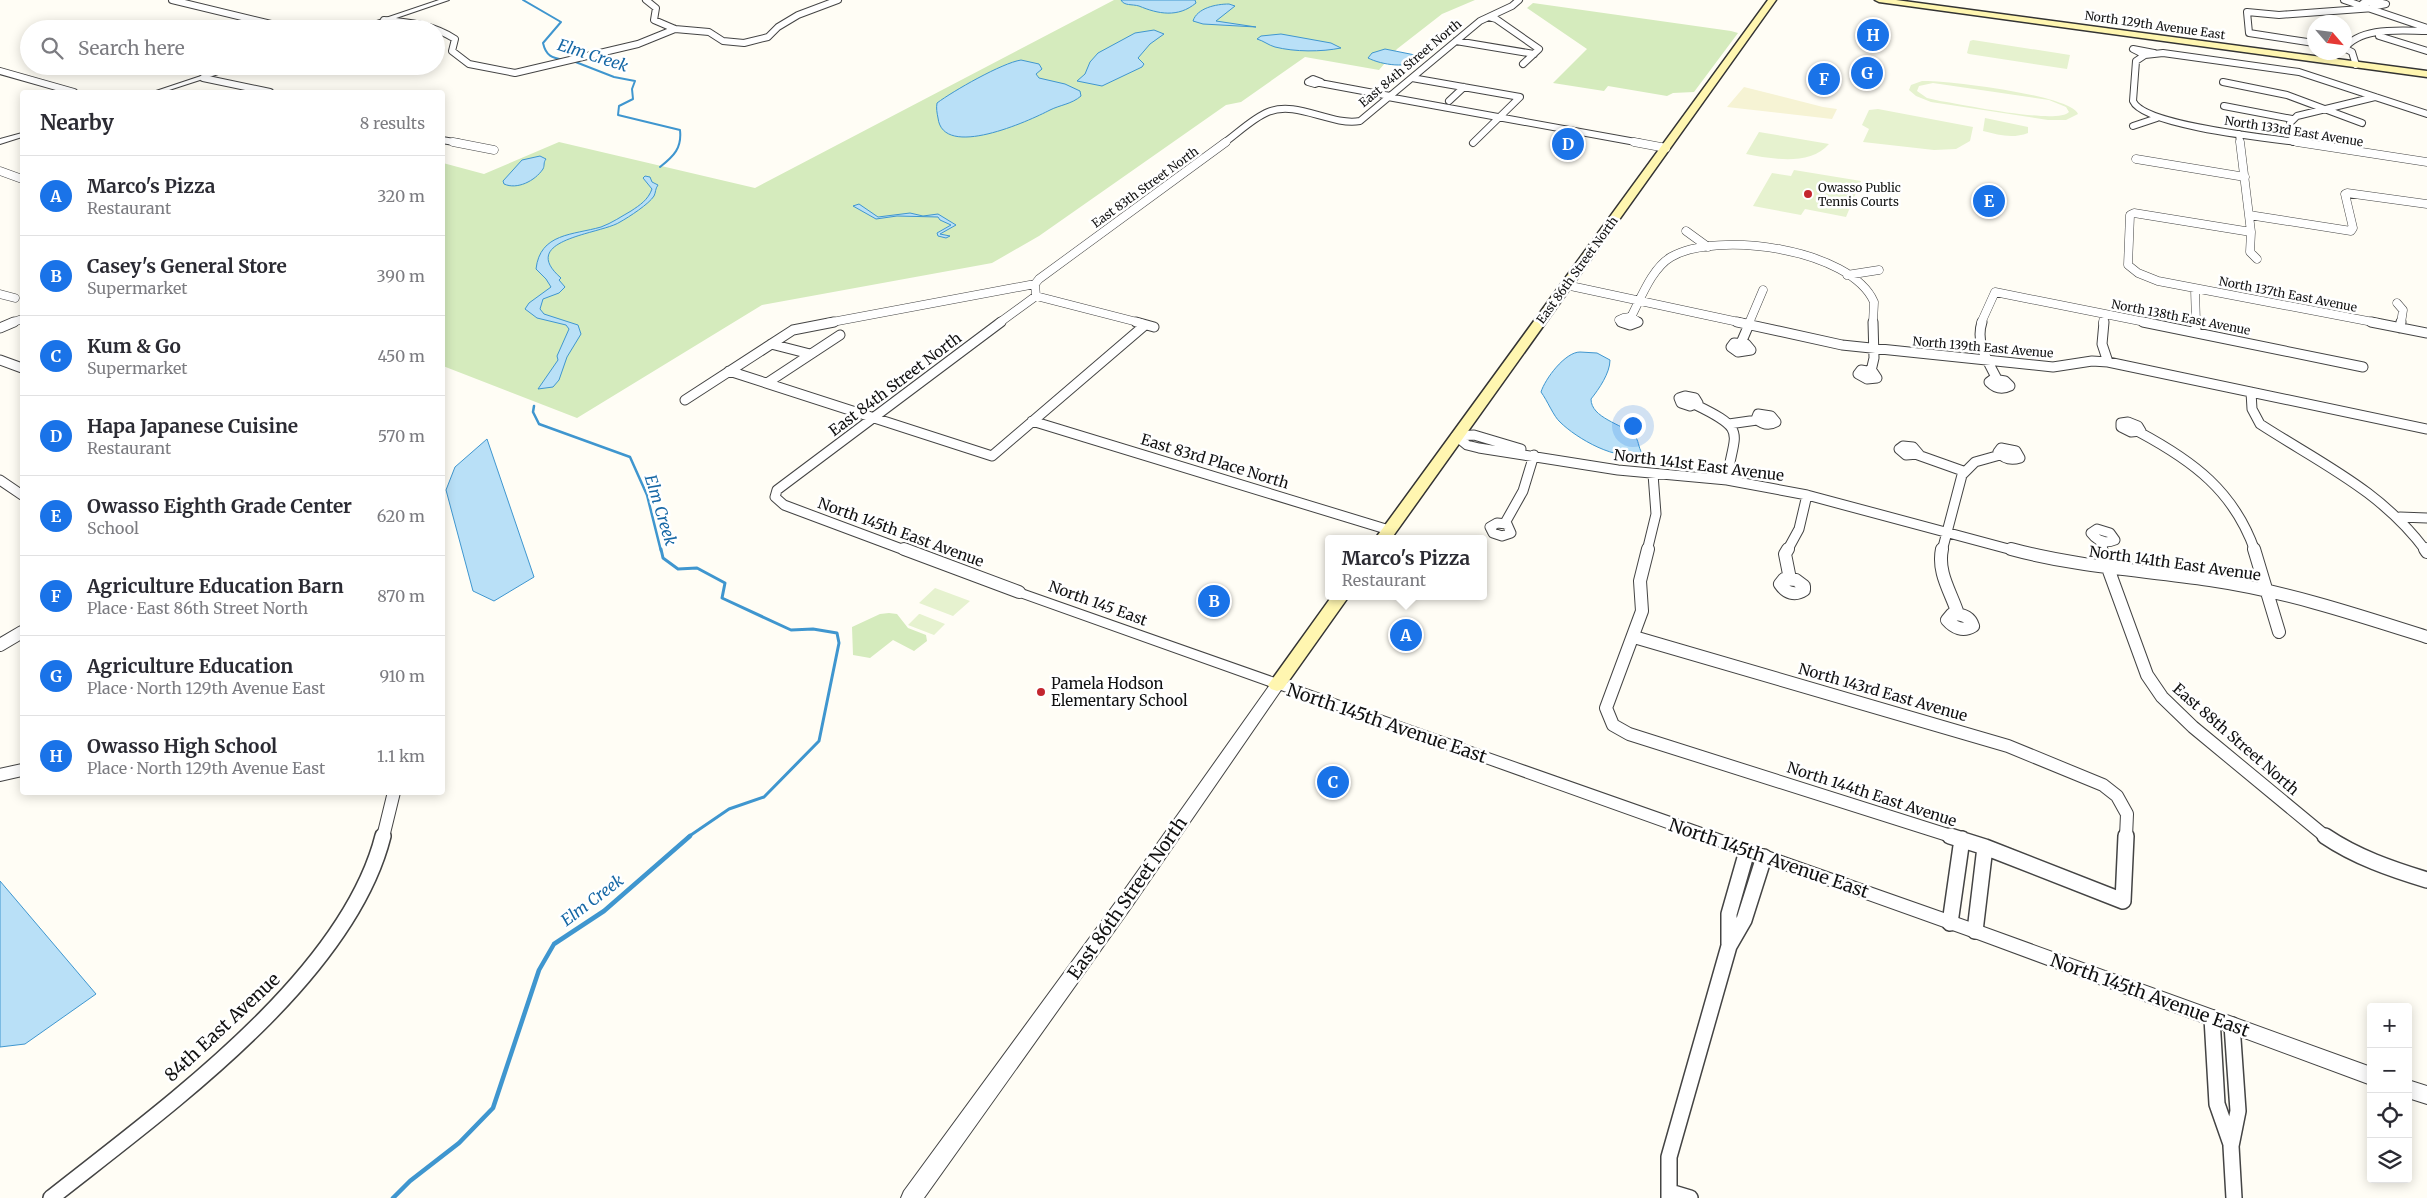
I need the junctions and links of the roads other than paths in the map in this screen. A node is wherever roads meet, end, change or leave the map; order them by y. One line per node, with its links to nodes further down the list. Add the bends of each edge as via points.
1 (172, 0): 12 (street)
2 (446, 0): 13 (street)
3 (646, 0): 14 (street, via 656,8 654,20)
4 (838, 0): 14 (street, via 798,15 768,37 744,43 723,41 709,32)
5 (1520, 0): 11 (street, East 84th Street North)
6 (1772, 0): 62 (main road, East 86th Street North)
7 (1879, 0): 21 (main road, North 129th Avenue East)
8 (2344, 0): 9 (street)
9 (2359, 4): 10 (street); 10 (street, via 2375,1 2386,4)
10 (2372, 8): 15 (street); 20 (street, via 2279,15 2247,12 2249,33)
11 (1489, 17): 19 (street, East 84th Street North); 25 (street, via 1539,49)
12 (255, 20)
13 (384, 20)
14 (675, 29): 16 (street, via 638,44 515,73 469,64 452,51 455,38)
15 (2427, 29): 17 (street)
16 (445, 31)
17 (2373, 34): 18 (street); 22 (street)
18 (2352, 40)
19 (1456, 41): 25 (street); 36 (street, East 84th Street North)
20 (2307, 42)
21 (2253, 51): 23 (main road, North 129th Avenue East); 29 (street)
22 (2427, 51)
23 (2264, 52): 27 (main road, North 129th Avenue East); 31 (street)
24 (2352, 52): 30 (street)
25 (1534, 54): 28 (street)
26 (2345, 60): 27 (street)
27 (2345, 63): 30 (main road, North 129th Avenue East)
28 (1523, 64)
29 (2255, 65): 31 (street); 52 (street, via 2178,54 2150,54 2136,61 2133,100 2140,110)
30 (2356, 65): 33 (main road, North 129th Avenue East)
31 (2266, 66): 45 (street, via 2306,74)
32 (0, 71): 41 (street)
33 (2427, 74)
34 (212, 75): 35 (street); 37 (street)
35 (204, 78): 37 (street); 42 (street)
36 (1412, 78): 40 (street); 44 (street, East 84th Street North)
37 (233, 82): 43 (street)
38 (2222, 82): 48 (street, via 2286,95)
39 (1320, 83): 44 (street)
40 (1464, 87): 46 (street); 51 (street, via 1520,97)
41 (67, 90)
42 (164, 90)
43 (263, 90)
44 (1390, 96): 49 (street, East 84th Street North, via 1360,121 1353,122); 51 (street)
45 (2377, 97): 48 (street); 50 (street)
46 (1449, 101)
47 (2224, 106): 53 (street)
48 (2326, 108): 53 (street); 54 (street)
49 (1281, 109): 77 (street, East 83th Street North, via 1267,112)
50 (2427, 114)
51 (1501, 116): 61 (street); 62 (street)
52 (2157, 118): 55 (street); 56 (street, North 133rd East Avenue)
53 (2292, 119): 60 (street)
54 (2362, 123)
55 (2134, 126)
56 (2239, 134): 60 (street, North 133rd East Avenue); 67 (street)
57 (20, 136): 59 (street)
58 (445, 141): 63 (street)
59 (0, 142)
60 (2293, 142): 65 (street, North 133rd East Avenue, via 2352,154)
61 (1473, 143)
62 (1667, 146): 78 (main road, East 86th Street North)
63 (494, 150)
64 (2136, 159): 67 (street)
65 (2427, 162)
66 (0, 171): 68 (street)
67 (2245, 177): 70 (street)
68 (20, 178)
69 (2427, 204): 70 (street, via 2350,192 2345,194 2351,231)
70 (2249, 215): 72 (street)
71 (1686, 231): 73 (street)
72 (2251, 232): 74 (street, via 2250,252); 79 (street, North 137th East Avenue, via 2134,212 2130,215 2128,265 2144,277)
73 (1708, 247): 76 (street, via 1747,245 1782,249 1817,258); 84 (street, via 1667,260)
74 (2257, 259)
75 (1879, 270): 76 (street)
76 (1848, 275): 97 (street, via 1868,290 1874,301 1871,329)
77 (1035, 284): 82 (street); 96 (street, via 801,328)
78 (1566, 285): 84 (street, North 139th East Avenue); 117 (main road, East 86th Street North)
79 (2195, 288): 91 (street, North 137th East Avenue); 92 (street)
80 (1764, 290): 89 (street)
81 (0, 294): 83 (street)
82 (1036, 296): 111 (street, East 84th Street North); 113 (street, via 1149,326)
83 (15, 298)
84 (1640, 302): 87 (street); 89 (street, North 139th East Avenue)
85 (2397, 302): 91 (street, via 2403,310)
86 (2104, 315): 92 (street, North 138th East Avenue); 99 (street, North 138th East Avenue, via 1995,292 1977,332); 101 (street, via 2102,344)
87 (1631, 317)
88 (20, 320): 90 (street)
89 (1747, 326): 95 (street); 97 (street, North 139th East Avenue, via 1810,340)
90 (0, 328)
91 (2400, 328): 93 (street, North 137th East Avenue)
92 (2196, 332): 103 (street, North 138th East Avenue)
93 (2427, 333)
94 (840, 335): 98 (street)
95 (1741, 343)
96 (771, 344): 98 (street); 104 (street)
97 (1874, 349): 99 (street, North 139th East Avenue); 105 (street)
98 (810, 354): 107 (street)
99 (1986, 359): 101 (street, North 139th East Avenue, via 2053,367); 106 (street)
100 (0, 361): 102 (street)
101 (2108, 362): 108 (street, North 139th East Avenue)
102 (20, 367)
103 (2364, 367)
104 (729, 371): 107 (street); 109 (street)
105 (1871, 371)
106 (1997, 379)
107 (767, 383): 111 (street)
108 (2251, 392): 115 (street, North 139th East Avenue); 128 (street, via 2252,409 2260,424 2349,478)
109 (685, 400)
110 (1696, 404): 114 (street)
111 (876, 418): 113 (street, via 992,456); 127 (street, East 84th Street North, via 782,486)
112 (1757, 420): 114 (street)
113 (1032, 421): 131 (street, East 83rd Place North)
114 (1729, 424): 124 (street, via 1736,440)
115 (2427, 428)
116 (2139, 432): 137 (street, via 2185,460 2212,481 2227,498 2241,518)
117 (1456, 436): 118 (street, North 141st East Avenue, via 1467,445); 131 (main road, East 86th Street North)
118 (1534, 455): 122 (street, North 141st East Avenue); 130 (street, via 1528,480)
119 (1918, 455): 121 (street)
120 (2000, 455): 121 (street, via 1980,459)
121 (1963, 471): 132 (street)
122 (1653, 474): 124 (street, North 141st East Avenue); 144 (street, via 1656,514 1640,581 1642,611)
123 (0, 480): 125 (street)
124 (1727, 480): 126 (street, North 141st East Avenue)
125 (20, 494)
126 (1807, 494): 132 (street, North 141st East Avenue); 136 (street, via 1800,529 1785,554)
127 (775, 497): 138 (street, North 145th East Avenue, via 784,505)
128 (2400, 517): 129 (street); 134 (street)
129 (2427, 518)
130 (1505, 524)
131 (1386, 534)
132 (1947, 534): 135 (street, North 141th East Avenue, via 2051,560); 140 (street, via 1940,572)
133 (2102, 541): 135 (street, East 88th Street North, via 2101,549)
134 (2427, 552)
135 (2109, 570): 137 (street, North 141th East Avenue, via 2210,580); 155 (street, East 88th Street North, via 2147,675 2162,697 2193,727 2326,837 2386,868)
136 (1790, 579)
137 (2265, 590): 141 (street); 143 (street, North 141th East Avenue)
138 (1019, 592): 145 (street, North 145 East)
139 (1338, 600): 147 (main road, East 86th Street North)
140 (1958, 614)
141 (2278, 632)
142 (20, 633): 146 (street)
143 (2427, 635)
144 (1634, 637): 151 (street, North 144th East Avenue, via 1606,708 1606,716 1619,730); 156 (street, North 143rd East Avenue, via 2008,746 2096,782 2117,796 2127,814)
145 (1166, 644): 147 (street, North 145th Avenue East)
146 (0, 645)
147 (1278, 685): 153 (street, North 145th Avenue East); 168 (street, East 86th Street North)
148 (20, 770): 149 (street)
149 (0, 775)
150 (393, 795): 167 (street, 84th East Avenue, via 386,834 366,883 338,930 304,974 222,1058)
151 (1962, 839): 152 (street, North 144th East Avenue); 157 (street)
152 (1985, 847): 156 (street, North 144th East Avenue); 158 (street)
153 (1747, 851): 154 (street, North 145th Avenue East); 159 (street, via 1728,914)
154 (1764, 857): 157 (street, North 145th Avenue East); 159 (street, via 1744,920)
155 (2427, 880)
156 (2123, 901)
157 (1950, 922): 158 (street, North 145th Avenue East)
158 (1975, 931): 160 (street, North 145th Avenue East)
159 (1728, 946): 166 (street, via 1669,1157)
160 (2212, 1018): 161 (street, North 145th Avenue East); 165 (street, via 2217,1104)
161 (2232, 1025): 162 (street, North 145th Avenue East); 165 (street, via 2238,1111)
162 (2367, 1075)
163 (2412, 1090): 164 (street)
164 (2427, 1095)
165 (2231, 1146): 170 (street)
166 (1670, 1195): 169 (street)
167 (51, 1198)
168 (911, 1198)
169 (1690, 1198)
170 (2234, 1198)

